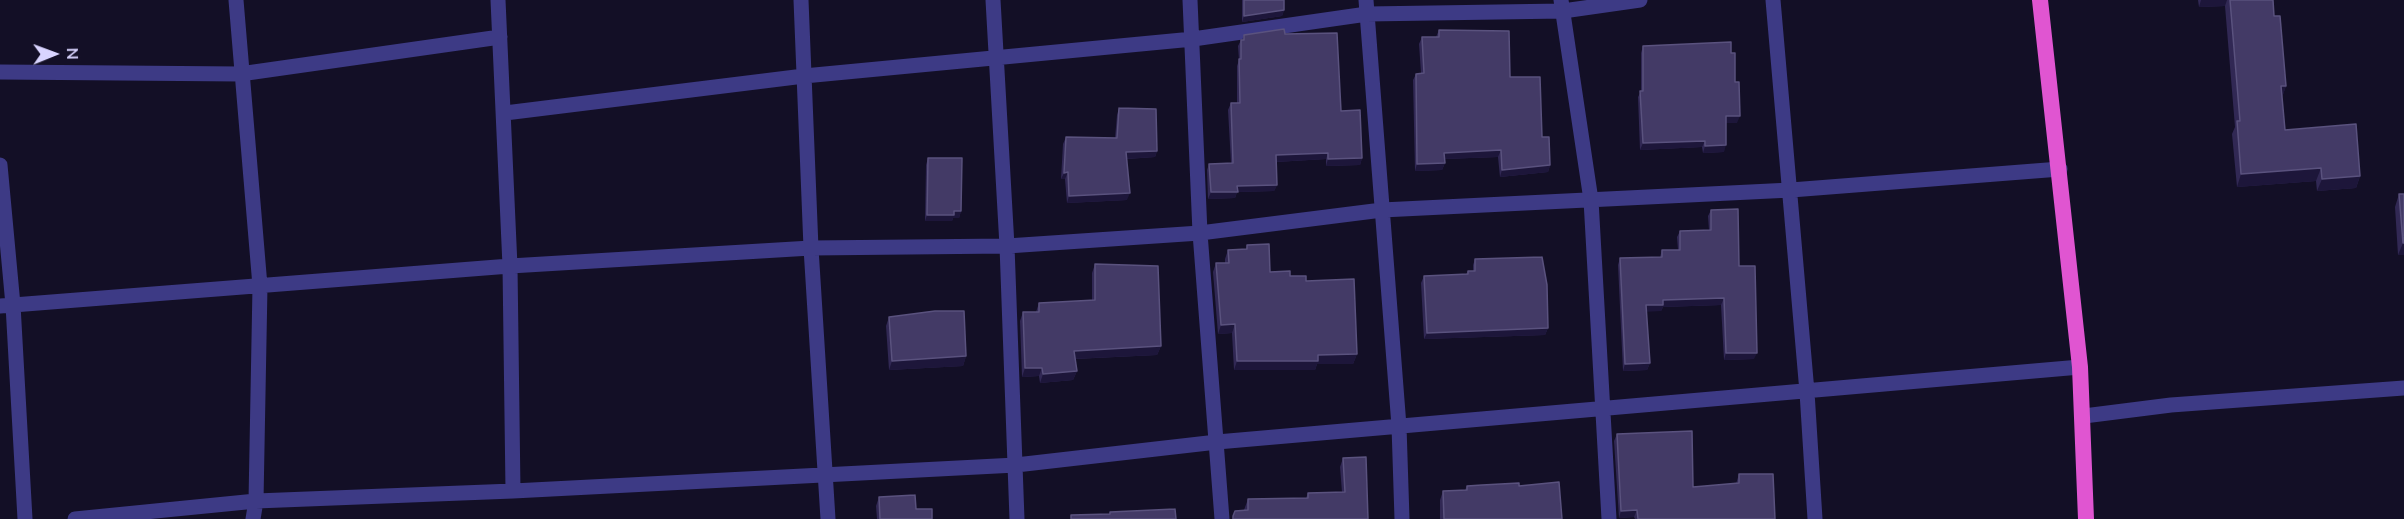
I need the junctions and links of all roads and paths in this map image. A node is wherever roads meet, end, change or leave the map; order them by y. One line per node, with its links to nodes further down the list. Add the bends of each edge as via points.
1 (236, 0): 15 (street)
2 (498, 0): 11 (street)
3 (801, 0): 16 (street)
4 (993, 0): 13 (street)
5 (1190, 0): 12 (street)
6 (1640, 0): 9 (street)
7 (1773, 0): 20 (street)
8 (2040, 0): 19 (highway)
9 (1562, 5): 10 (street); 21 (street)
10 (1367, 7): 12 (street); 22 (street)
11 (500, 37): 15 (street); 17 (street)
12 (1193, 39): 13 (street); 23 (street)
13 (998, 57): 16 (street); 24 (street)
14 (0, 72): 15 (street)
15 (240, 74): 27 (street)
16 (804, 76): 17 (street); 25 (street)
17 (505, 113): 26 (street)
18 (0, 165): 28 (street)
19 (2060, 169): 20 (street); 29 (highway)
20 (1791, 190): 21 (street); 31 (street)
21 (1591, 200): 22 (street); 32 (street)
22 (1382, 210): 23 (street); 34 (street)
23 (1200, 232): 24 (street); 35 (street)
24 (1007, 246): 25 (street); 36 (street)
25 (810, 248): 26 (street); 37 (street)
26 (510, 266): 27 (street); 38 (street)
27 (260, 286): 28 (street); 39 (street)
28 (6, 306): 40 (street)
29 (2080, 367): 31 (street); 33 (highway)
30 (2404, 388): 33 (street, via 2170,405)
31 (1807, 392): 32 (street); 48 (street)
32 (1601, 409): 34 (street); 47 (street)
33 (2084, 416): 49 (highway)
34 (1400, 426): 35 (street); 46 (street)
35 (1217, 442): 36 (street); 45 (street)
36 (1016, 465): 37 (street); 44 (street)
37 (827, 475): 38 (street); 43 (street)
38 (513, 491): 39 (street)
39 (256, 501): 41 (street); 42 (street)
40 (25, 519)
41 (75, 519)
42 (253, 519)
43 (828, 519)
44 (1017, 519)
45 (1222, 519)
46 (1402, 519)
47 (1609, 519)
48 (1815, 519)
49 (2086, 519)

